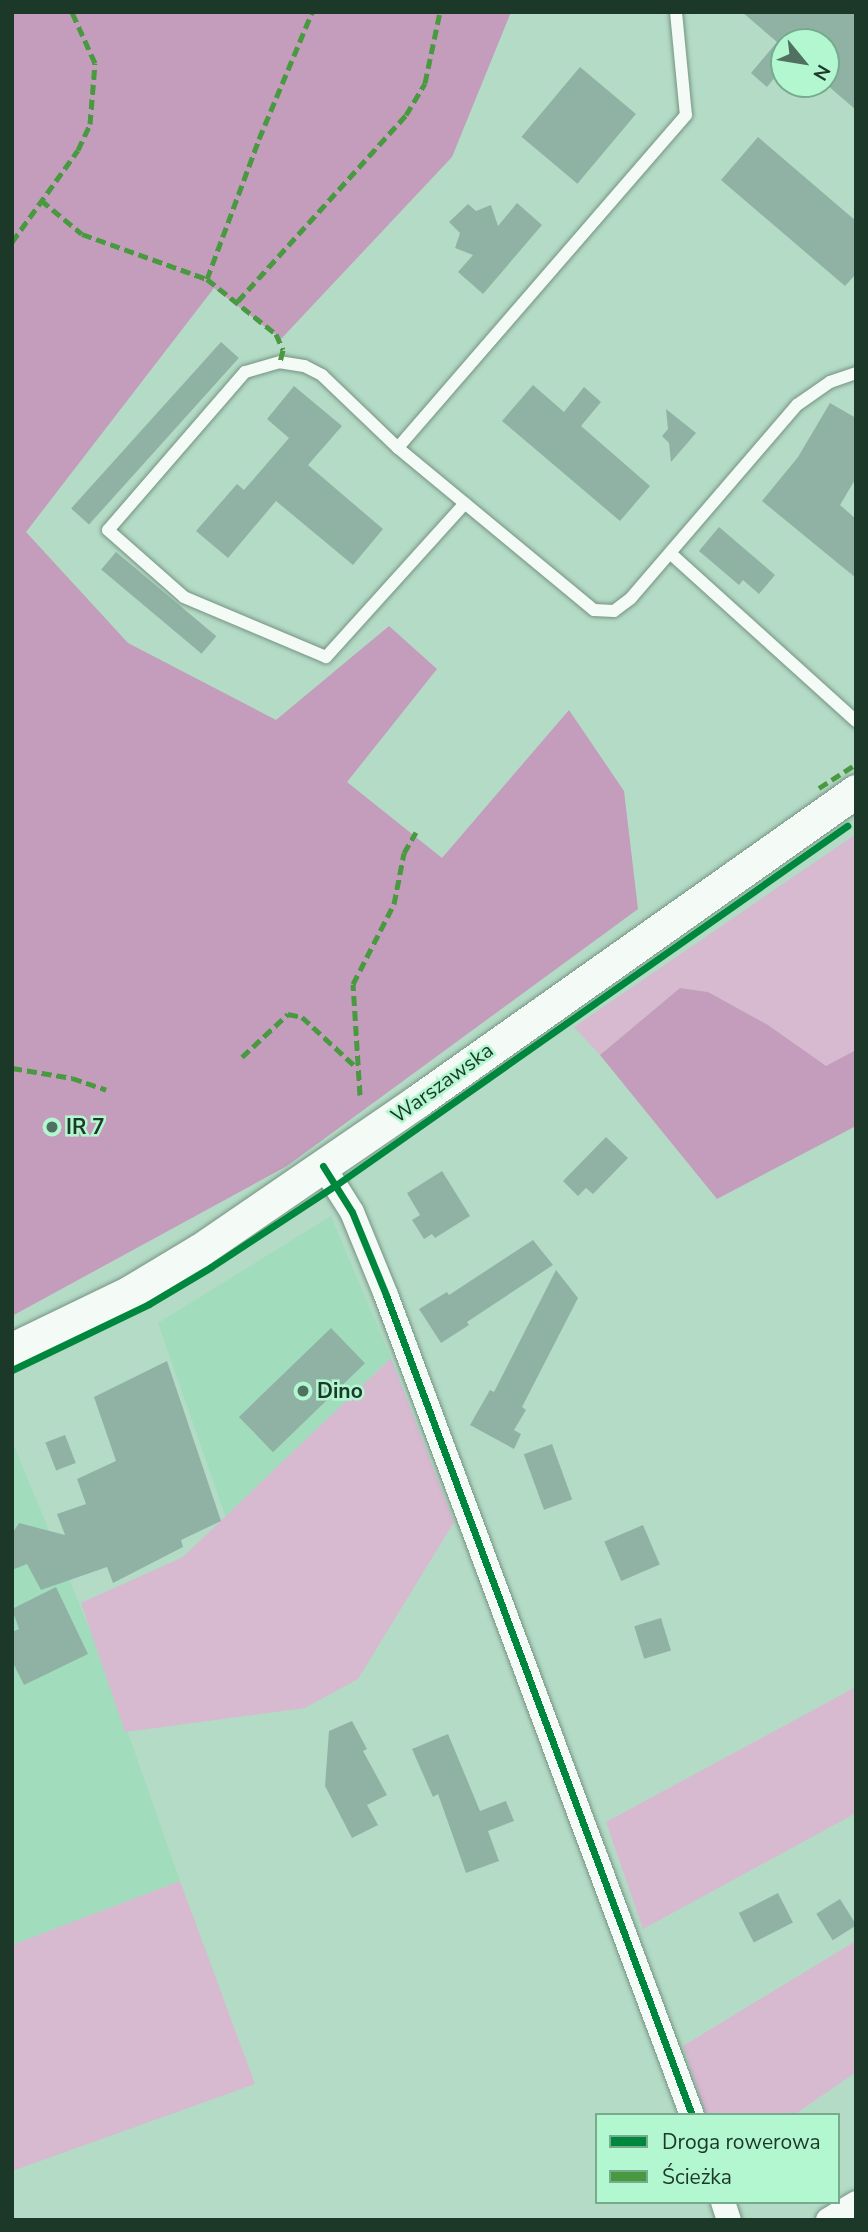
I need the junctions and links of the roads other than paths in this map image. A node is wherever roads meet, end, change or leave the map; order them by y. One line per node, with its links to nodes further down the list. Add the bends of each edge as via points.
1 (676, 12): 3 (lane, via 686,115)
2 (856, 373): 5 (lane, via 830,382 797,405)
3 (398, 448): 4 (lane); 4 (lane, via 322,376 304,366 280,362 257,368 245,372 108,530 184,597 326,657)
4 (465, 503): 5 (lane, via 594,610 614,611)
5 (670, 553): 6 (lane)
6 (856, 721)
7 (856, 792): 8 (main road, Warszawska)
8 (323, 1166): 9 (main road, Warszawska, via 131,1292); 10 (street, via 352,1212 386,1295)
9 (12, 1349)
10 (691, 2113)
11 (856, 2203): 12 (street)
12 (828, 2220)

